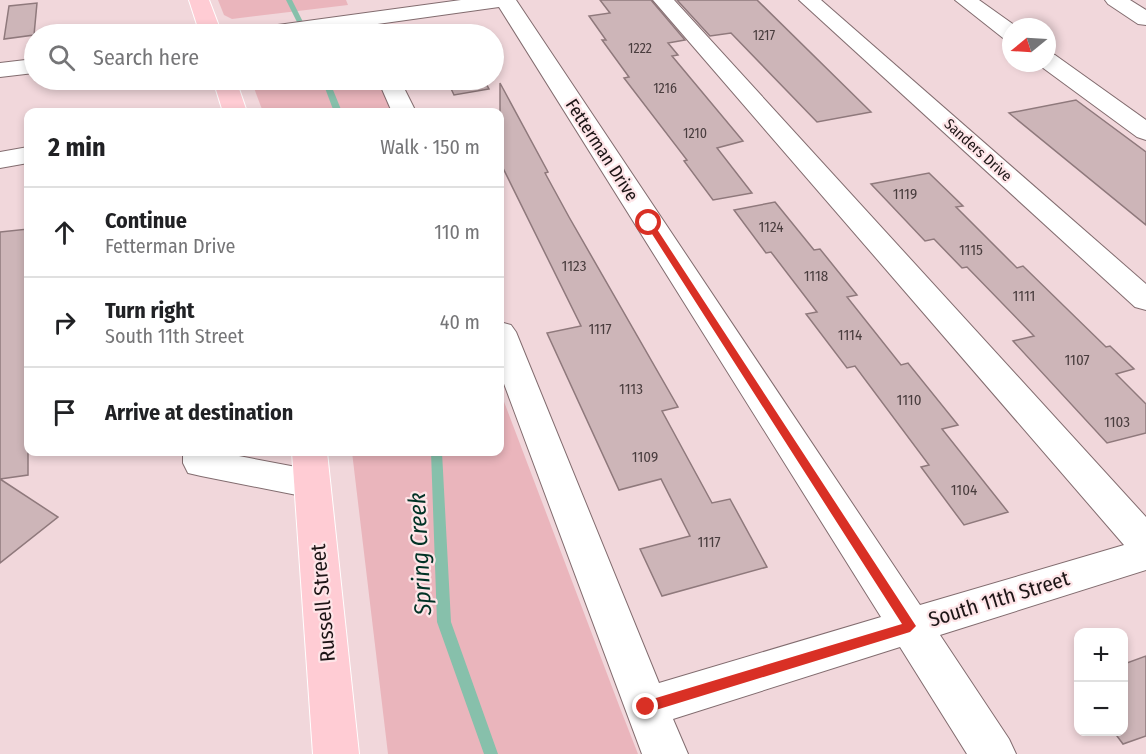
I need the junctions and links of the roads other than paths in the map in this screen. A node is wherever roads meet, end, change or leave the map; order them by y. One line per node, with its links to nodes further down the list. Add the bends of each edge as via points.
1 (199, 0): 9 (main road)
2 (353, 0): 10 (street)
3 (506, 0): 11 (street); 29 (street, Fetterman Drive)
4 (663, 0): 27 (street)
5 (809, 0): 23 (street, Sanders Drive)
6 (965, 0): 12 (street)
7 (1115, 0): 8 (street)
8 (1146, 19)
9 (208, 24)
10 (363, 24)
11 (385, 24)
12 (1002, 27)
13 (24, 67): 15 (street)
14 (1056, 67): 20 (street)
15 (0, 70)
16 (228, 90): 18 (main road)
17 (394, 90): 19 (street)
18 (234, 108)
19 (402, 108)
20 (1146, 132)
21 (24, 156): 22 (street)
22 (0, 160)
23 (1146, 300)
24 (504, 342): 30 (street)
25 (201, 456): 26 (street, via 201,464)
26 (311, 468): 31 (main road, Russell Street)
27 (1146, 543)
28 (1146, 554): 29 (street, South 11th Street)
29 (910, 626): 30 (street, South 11th Street); 33 (street, Fetterman Drive)
30 (646, 707): 32 (street)
31 (336, 754)
32 (665, 754)
33 (993, 754)

